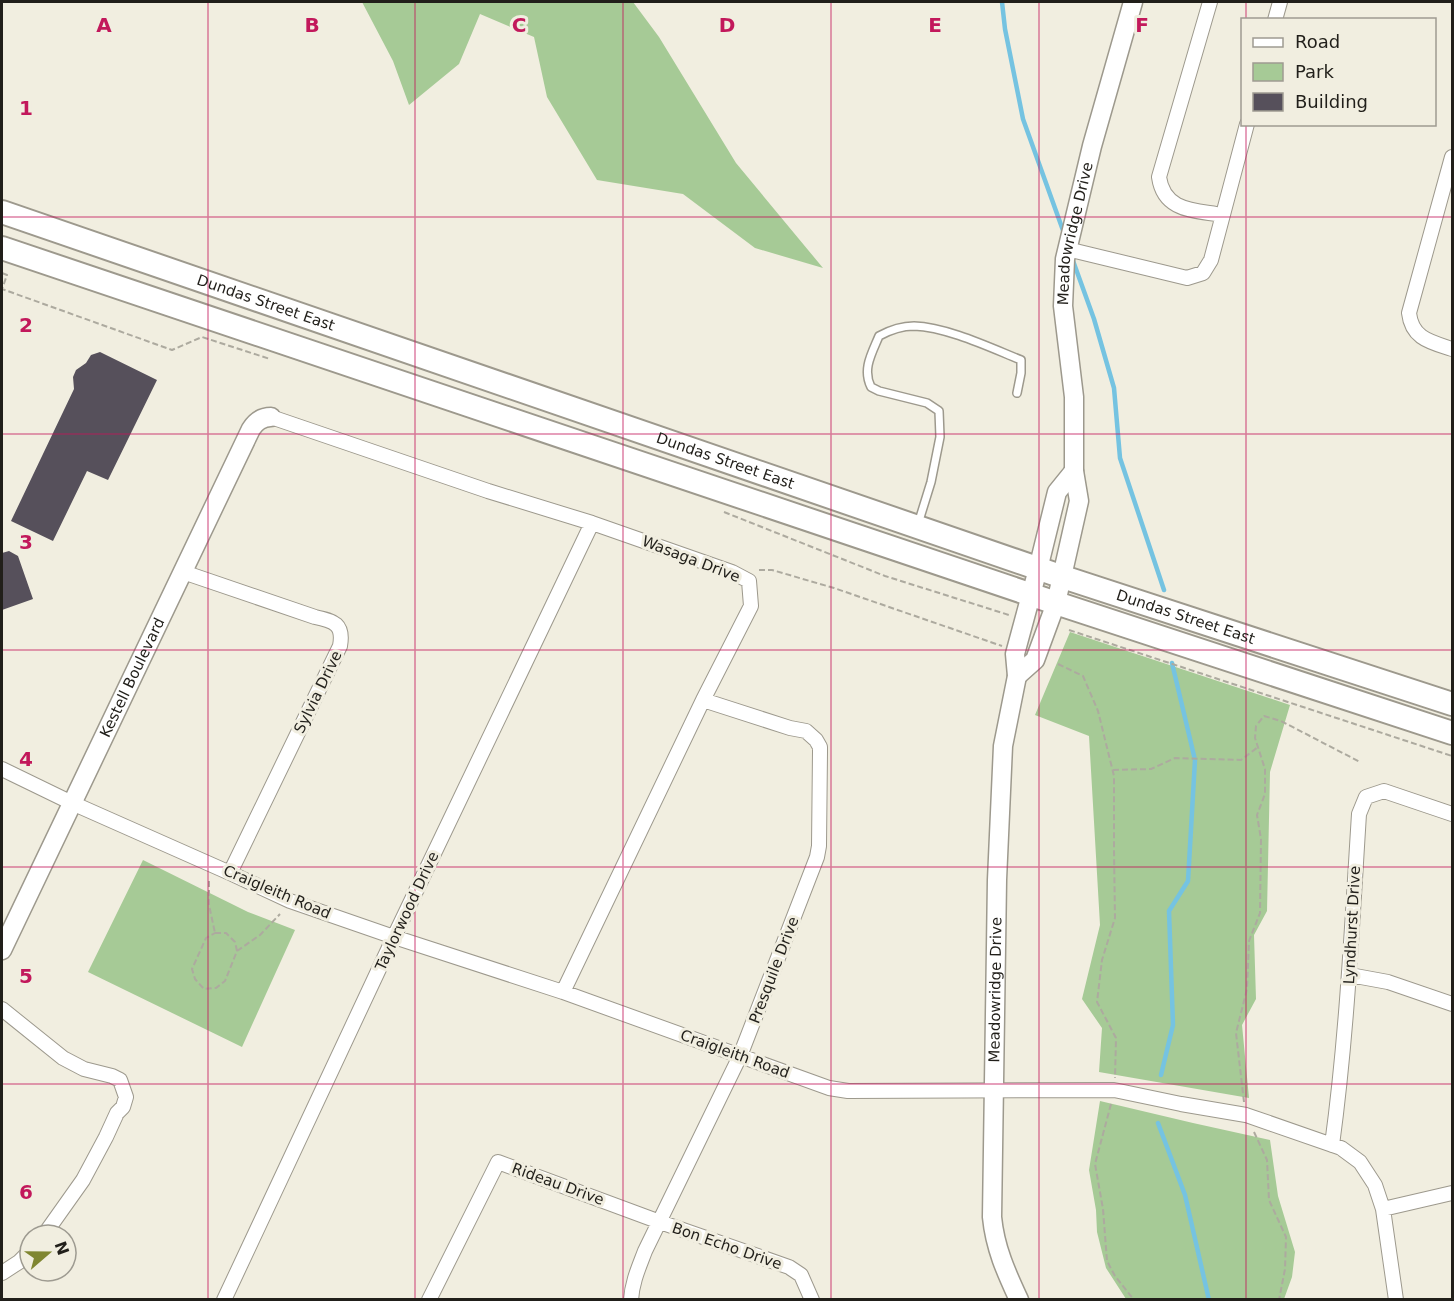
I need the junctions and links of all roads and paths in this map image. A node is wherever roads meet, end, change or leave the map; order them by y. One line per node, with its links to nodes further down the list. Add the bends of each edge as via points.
1 (1133, 2): 11 (street, Meadowridge Drive)
2 (1210, 2): 9 (street, via 1159,177 1160,188 1177,207)
3 (1280, 2): 4 (street)
4 (1276, 18)
5 (1246, 126): 9 (street)
6 (1452, 157): 7 (street)
7 (1448, 191): 13 (street, via 1409,314 1417,334)
8 (2, 212): 20 (main road, Dundas Street East)
9 (1222, 215): 11 (street, via 1211,260 1203,273 1187,278)
10 (2, 248): 25 (main road, Dundas Street East)
11 (1067, 249): 17 (street, Meadowridge Drive, via 1063,306 1074,397)
12 (2, 273): 14 (path, via 7,275 2,290 172,350 202,337)
13 (1452, 349)
14 (279, 362)
15 (1017, 393): 20 (lane, via 1020,360 981,344 914,326 879,336 866,373 871,387 927,403 939,411 940,437)
16 (271, 417): 19 (street, Wasaga Drive); 22 (street, Kestell Boulevard, via 261,418 251,429)
17 (1074, 471): 21 (street, Meadowridge Drive, via 1057,492); 23 (street, Meadowridge Drive, via 1079,501)
18 (717, 509): 27 (path, via 885,576)
19 (592, 523): 24 (street, Wasaga Drive); 46 (street, Taylorwood Drive)
20 (917, 527): 21 (main road, Dundas Street East)
21 (1038, 569): 23 (main road, Dundas Street East); 25 (street, Meadowridge Drive)
22 (183, 572): 40 (street, Kestell Boulevard); 42 (street, Sylvia Drive, via 330,620 339,628 342,638)
23 (1063, 577): 26 (street, Meadowridge Drive); 33 (main road, Dundas Street East)
24 (749, 581): 29 (path, via 760,570 772,570); 32 (street, Wasaga Drive, via 751,606)
25 (1031, 595): 26 (main road, Dundas Street East); 31 (street, Meadowridge Drive, via 1015,654)
26 (1056, 603): 31 (street, Meadowridge Drive, via 1035,660); 34 (main road, Dundas Street East)
27 (1010, 616)
28 (1069, 630): 36 (path)
29 (1005, 647)
30 (1058, 664): 39 (path, via 1083,676 1098,711)
31 (1017, 676): 55 (street, Meadowridge Drive, via 1003,746 1000,788)
32 (703, 700): 50 (street, Wasaga Drive); 53 (street, Presquile Drive, via 806,731 820,747 819,851)
33 (1452, 704)
34 (1452, 733)
35 (1258, 747): 37 (path, via 1256,726 1264,716); 39 (path, via 1241,760 1175,758 1151,769); 56 (path, via 1265,769 1265,794 1257,815 1261,839 1260,913 1249,941 1247,989 1236,1033)
36 (1452, 756)
37 (1360, 762)
38 (2, 769): 40 (street, Craigleith Road)
39 (1113, 770): 54 (path, via 1115,918 1102,960 1097,1002 1116,1038)
40 (72, 803): 42 (street, Craigleith Road); 47 (street, Kestell Boulevard)
41 (1452, 814): 49 (street, Lyndhurst Drive, via 1384,791 1366,797 1359,814)
42 (230, 873): 46 (street, Craigleith Road, via 290,901)
43 (209, 881): 45 (path)
44 (280, 914): 48 (path)
45 (215, 933): 48 (path, via 226,933); 48 (path, via 206,938 192,969 204,989 216,988 225,981)
46 (394, 937): 50 (street, Craigleith Road); 64 (street, Taylorwood Drive)
47 (2, 950)
48 (237, 951)
49 (1350, 975): 51 (street, via 1388,982); 57 (street, Lyndhurst Drive)
50 (563, 992): 53 (street, Craigleith Road)
51 (1452, 1004)
52 (2, 1009): 61 (street, via 63,1058 120,1080 126,1097 83,1180)
53 (740, 1056): 55 (street, Craigleith Road, via 829,1088 848,1091); 60 (street, Presquile Drive)
54 (1114, 1090): 55 (street, Craigleith Road); 56 (street, Craigleith Road); 69 (path, via 1095,1164 1107,1262)
55 (994, 1091): 68 (street, Meadowridge Drive, via 992,1217 998,1252)
56 (1246, 1115): 57 (street, Craigleith Road); 70 (path, via 1266,1160 1269,1200 1286,1237)
57 (1332, 1145): 59 (street, Craigleith Road, via 1359,1162 1375,1185)
58 (1452, 1193): 59 (street)
59 (1383, 1209): 71 (street, Craigleith Road)
60 (660, 1222): 65 (street, Rideau Drive, via 498,1162); 66 (street, Presquile Drive, via 636,1273); 67 (street, Bon Echo Drive, via 794,1269)
61 (53, 1223)
62 (18, 1263): 63 (street)
63 (2, 1273)
64 (224, 1299)
65 (429, 1299)
66 (631, 1299)
67 (812, 1299)
68 (1019, 1299)
69 (1134, 1299)
70 (1280, 1299)
71 (1396, 1299)

